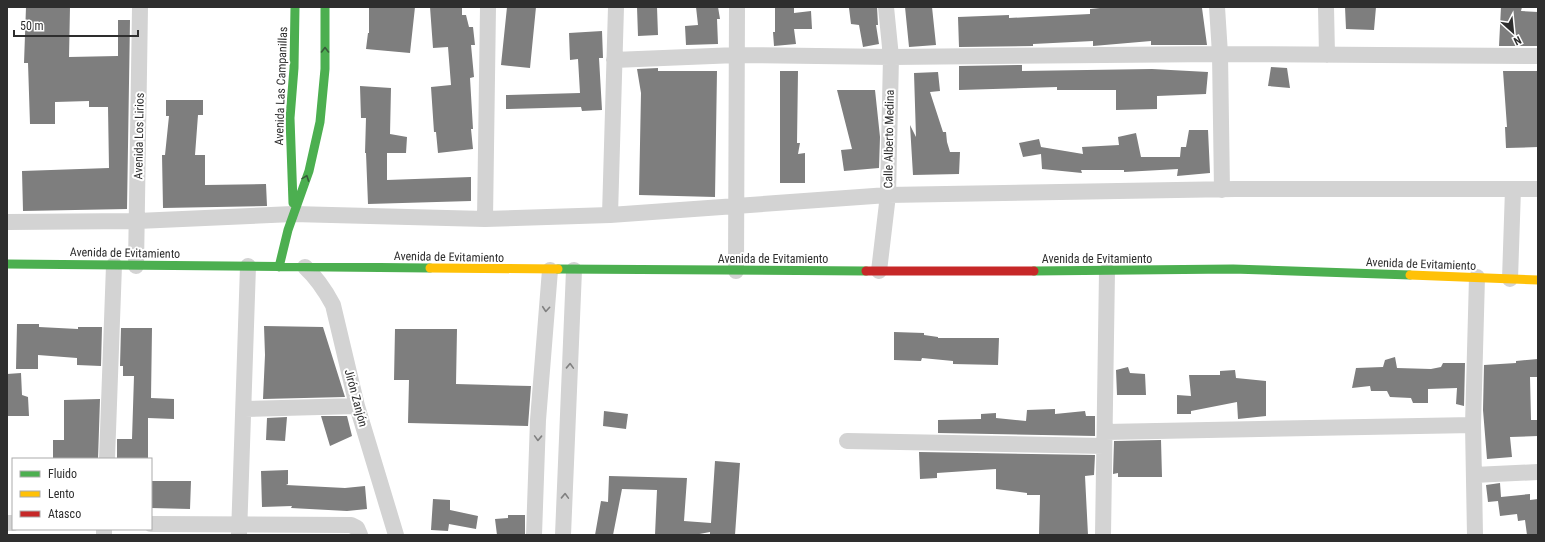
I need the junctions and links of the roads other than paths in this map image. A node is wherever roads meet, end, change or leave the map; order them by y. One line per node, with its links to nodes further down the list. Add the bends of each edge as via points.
1 (140, 7): 24 (street, Avenida Los Lirios)
2 (295, 7): 21 (street, Avenida Las Campanillas, via 290,118)
3 (325, 7): 21 (street, Avenida Las Campanillas, one-way to 3, via 309,171 320,122 325,70)
4 (488, 7): 23 (street)
5 (616, 7): 15 (street)
6 (737, 7): 12 (street)
7 (886, 7): 14 (street, Calle Alberto Medina)
8 (1217, 7): 10 (street)
9 (1326, 7): 11 (street)
10 (1220, 54): 11 (street); 14 (street); 18 (street)
11 (1327, 55): 13 (street)
12 (737, 56): 14 (street); 15 (street); 20 (street)
13 (1538, 56)
14 (891, 57): 19 (street, Calle Alberto Medina)
15 (614, 60): 22 (street)
16 (1513, 189): 17 (street); 18 (street); 38 (street)
17 (1538, 189)
18 (1222, 190): 19 (street)
19 (888, 195): 20 (street); 35 (street, Calle Alberto Medina)
20 (736, 207): 22 (street); 34 (street)
21 (293, 214): 23 (street); 24 (street); 30 (street, Avenida Las Campanillas)
22 (610, 215): 23 (street)
23 (486, 220)
24 (137, 221): 25 (street); 28 (street, Avenida Los Lirios)
25 (7, 222)
26 (7, 264): 27 (street, Avenida de Evitamiento)
27 (114, 265): 28 (street, Avenida de Evitamiento); 45 (street)
28 (136, 266): 29 (street, Avenida de Evitamiento)
29 (248, 266): 30 (street, Avenida de Evitamiento); 41 (street)
30 (279, 267): 31 (street, Avenida de Evitamiento)
31 (305, 267): 32 (street, Avenida de Evitamiento); 40 (street, Jirón Zanjón, via 326,291 333,305)
32 (550, 270): 33 (street, Avenida de Evitamiento); 52 (street, one-way to 52, via 538,420)
33 (574, 270): 34 (street, Avenida de Evitamiento); 53 (street, one-way to 33)
34 (736, 271): 35 (street, Avenida de Evitamiento)
35 (879, 271): 36 (street, Avenida de Evitamiento)
36 (1107, 271): 37 (street, Avenida de Evitamiento, via 1233,269); 43 (street)
37 (1477, 278): 38 (street, Avenida de Evitamiento); 42 (street)
38 (1510, 279): 39 (street, Avenida de Evitamiento)
39 (1538, 280)
40 (357, 406): 41 (street); 51 (street, Jirón Zanjón)
41 (244, 409): 49 (street)
42 (1473, 425): 43 (street); 47 (street)
43 (1104, 439): 44 (street); 54 (street)
44 (847, 441)
45 (107, 458)
46 (1538, 472): 47 (street)
47 (1474, 475): 55 (street)
48 (152, 524): 49 (street)
49 (239, 529): 50 (street, via 351,524 357,528)
50 (360, 535)
51 (396, 535)
52 (534, 535)
53 (563, 535)
54 (1103, 535)
55 (1475, 535)

